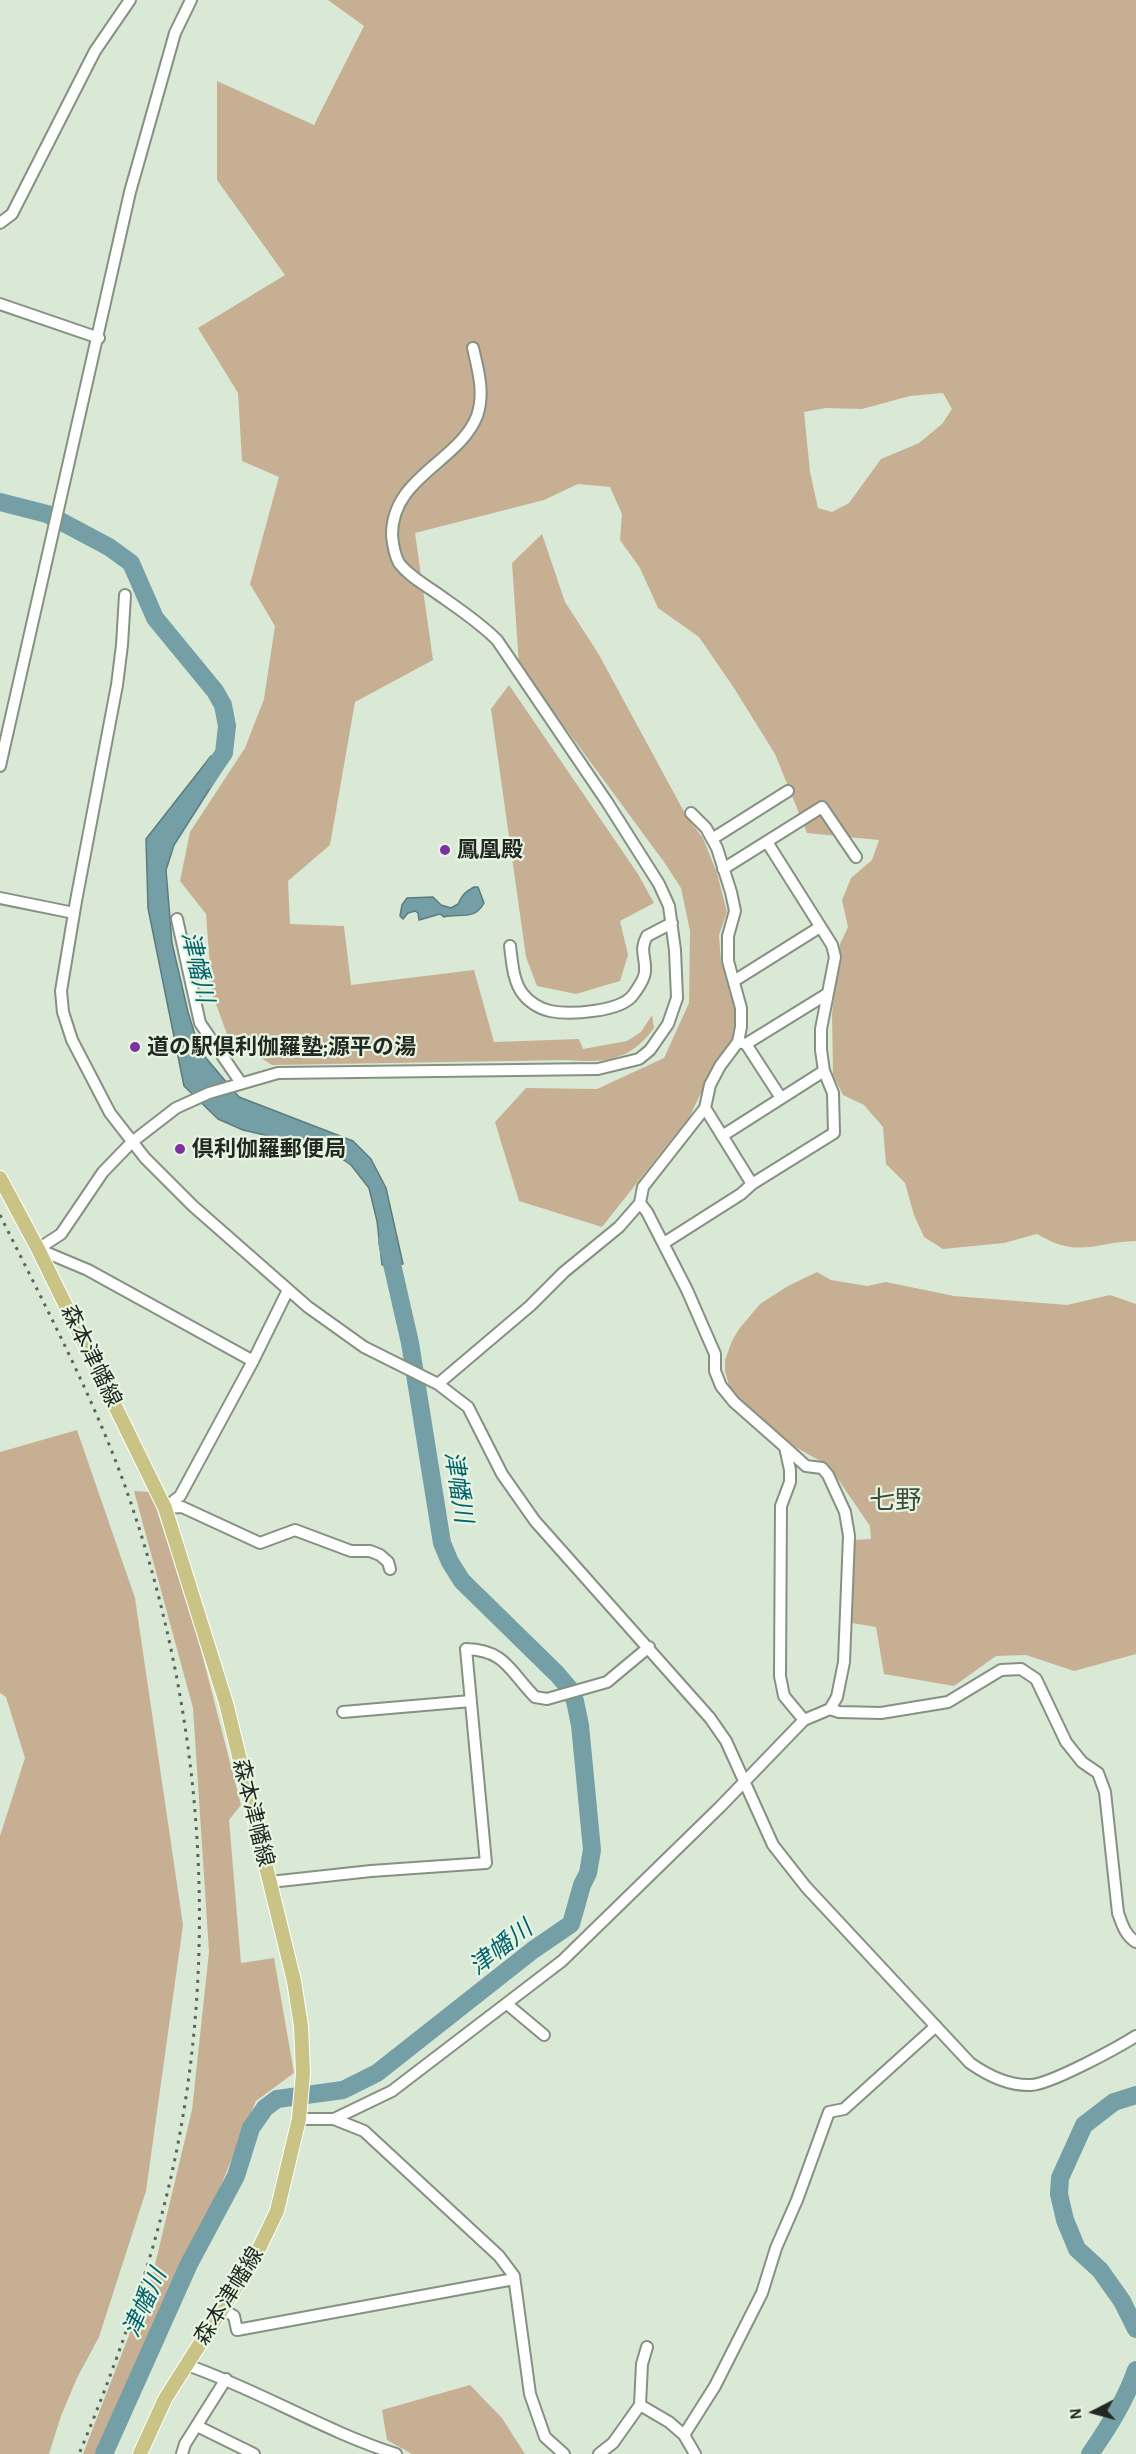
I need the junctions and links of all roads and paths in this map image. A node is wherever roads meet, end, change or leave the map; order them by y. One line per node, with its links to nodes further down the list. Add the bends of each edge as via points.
1 (130, 0): 3 (street, via 95,51 12,214)
2 (191, 0): 5 (street, via 175,33 130,192)
3 (0, 223)
4 (0, 304): 5 (street)
5 (99, 338): 8 (street)
6 (473, 348): 18 (street, via 480,375 477,415 469,430 407,492 397,509 392,526 398,561 412,576 483,626 506,652 659,884)
7 (125, 596): 16 (street, via 117,685)
8 (0, 766)
9 (788, 791): 11 (street)
10 (691, 813): 11 (street)
11 (712, 838): 14 (street)
12 (767, 842): 13 (street, via 822,807); 14 (street); 19 (street)
13 (856, 857)
14 (723, 869): 21 (street, via 735,911 728,948)
15 (0, 898): 16 (street)
16 (74, 913): 29 (street, via 61,991 63,1012 72,1040 110,1113)
17 (177, 920): 25 (street, via 200,1023)
18 (672, 923): 20 (street, via 647,936 641,950 645,973 632,996 616,1007 550,1011 536,1006 517,984); 25 (street, via 677,998 668,1024 639,1059 598,1070 278,1073)
19 (820, 927): 21 (street); 22 (street, via 836,957)
20 (510, 946)
21 (734, 981): 23 (street, via 741,1008)
22 (827, 994): 23 (street); 24 (street, via 821,1029)
23 (742, 1043): 26 (street); 27 (street, via 715,1076)
24 (824, 1071): 26 (street); 31 (street, via 833,1093 834,1133)
25 (241, 1083): 29 (street, via 176,1108)
26 (781, 1098): 28 (street)
27 (705, 1108): 28 (street); 32 (street, via 643,1187)
28 (722, 1136): 31 (street)
29 (132, 1142): 34 (street, via 103,1172 61,1234); 35 (street, via 193,1206)
30 (0, 1178): 34 (main road, 森本津幡線)
31 (752, 1184): 33 (street)
32 (640, 1203): 33 (street); 37 (street, via 619,1227)
33 (664, 1243): 38 (street, via 715,1354 715,1371 721,1386)
34 (38, 1249): 36 (street, via 88,1270); 39 (main road, 森本津幡線)
35 (288, 1290): 36 (street); 37 (street, via 364,1347)
36 (253, 1361): 39 (street, via 180,1496)
37 (438, 1384): 41 (street, via 468,1407 502,1474 535,1521)
38 (785, 1447): 43 (street, via 806,1466 822,1468 845,1512 849,1536 844,1662 837,1697); 45 (street, via 790,1482 782,1506 780,1676 784,1696)
39 (165, 1508): 40 (street, via 182,1507 260,1543 295,1530 351,1551 380,1555); 47 (main road, 森本津幡線, via 226,1703)
40 (390, 1569)
41 (649, 1647): 42 (street, via 615,1678 547,1699 535,1696 497,1656 466,1649); 46 (street, via 710,1718 726,1741)
42 (471, 1701): 44 (street); 47 (street, via 486,1863)
43 (830, 1709): 45 (street); 48 (street, via 881,1713 948,1702 1001,1670 1021,1669 1036,1679 1066,1742 1082,1762 1098,1773 1105,1791 1118,1913 1122,1927)
44 (343, 1712)
45 (804, 1720): 46 (street)
46 (744, 1782): 49 (street, via 562,1960); 50 (street, via 773,1845 806,1887)
47 (270, 1882): 54 (main road, 森本津幡線, via 302,2026)
48 (1136, 1942)
49 (507, 2004): 51 (street); 53 (street, via 392,2091)
50 (936, 2026): 52 (street, via 970,2063 986,2074 1031,2085 1057,2077); 62 (street, via 844,2109 829,2112 762,2293 715,2386)
51 (544, 2035)
52 (1136, 2036)
53 (334, 2119): 54 (street); 55 (street, via 364,2131 384,2148 499,2256)
54 (299, 2120): 56 (main road, 森本津幡線, via 277,2211 255,2257)
55 (514, 2279): 56 (street, via 237,2330 234,2316); 69 (street, via 530,2394 544,2437)
56 (222, 2309): 58 (main road, 森本津幡線)
57 (647, 2347): 60 (street)
58 (187, 2365): 59 (street); 64 (main road, 森本津幡線, via 165,2399)
59 (226, 2379): 61 (street); 63 (street)
60 (640, 2405): 62 (street); 70 (street, via 613,2443)
61 (197, 2426): 65 (street); 66 (street)
62 (684, 2435): 71 (street)
63 (357, 2440): 67 (street); 68 (street)
64 (141, 2454)
65 (182, 2454)
66 (254, 2454)
67 (356, 2454)
68 (396, 2454)
69 (564, 2454)
70 (599, 2454)
71 (695, 2454)

